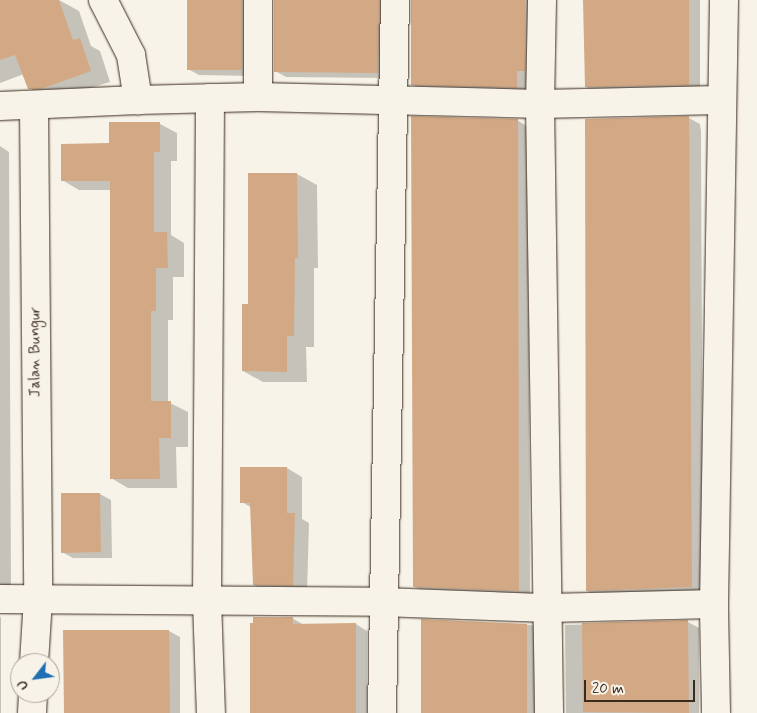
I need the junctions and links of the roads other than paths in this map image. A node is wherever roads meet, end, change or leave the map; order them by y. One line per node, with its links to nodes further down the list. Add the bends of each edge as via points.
1 (103, 0): 9 (street, via 132,55)
2 (258, 0): 6 (street)
3 (395, 0): 8 (street)
4 (542, 0): 11 (street)
5 (724, 0): 10 (street)
6 (258, 97): 7 (street); 8 (street)
7 (210, 98): 9 (street); 16 (street)
8 (394, 98): 11 (street); 17 (street)
9 (138, 100): 13 (street)
10 (720, 100): 11 (street); 18 (street)
11 (540, 104): 19 (street)
12 (0, 106): 13 (street)
13 (34, 106): 15 (street, Jalan Bungur)
14 (0, 599): 15 (street)
15 (38, 599): 16 (street); 20 (street, Jalan Bungur)
16 (207, 601): 17 (street); 21 (street)
17 (382, 602): 19 (street); 22 (street)
18 (714, 604): 19 (street); 24 (street)
19 (548, 608): 23 (street)
20 (35, 653)
21 (211, 713)
22 (382, 713)
23 (549, 713)
24 (716, 713)

